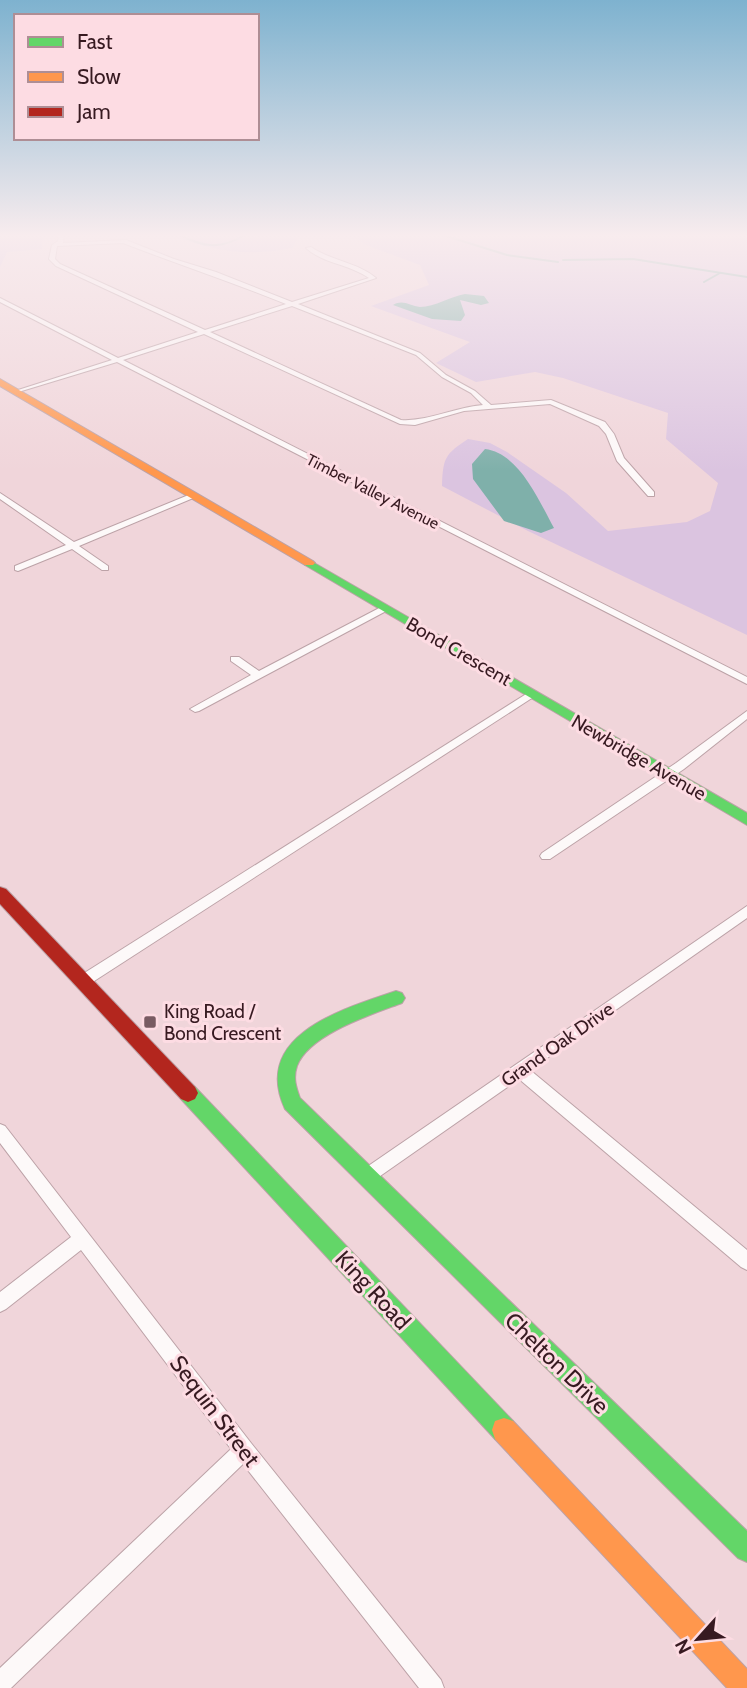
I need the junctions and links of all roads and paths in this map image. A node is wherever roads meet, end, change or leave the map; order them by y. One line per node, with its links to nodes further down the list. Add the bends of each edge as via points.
1 (27, 314): 6 (street, Timber Valley Avenue)
2 (167, 314): 5 (street)
3 (266, 314): 5 (street)
4 (316, 314): 9 (street, via 418,355)
5 (208, 332): 6 (street); 9 (street, via 400,422)
6 (118, 361): 8 (street); 19 (street, Timber Valley Avenue)
7 (0, 382): 8 (street, Bond Crescent)
8 (17, 392): 12 (street, Bond Crescent)
9 (489, 407): 10 (street, via 547,401 597,420 610,434 620,459)
10 (651, 494)
11 (0, 495): 13 (street)
12 (194, 496): 13 (street); 16 (street, Bond Crescent)
13 (72, 545): 14 (street); 15 (street)
14 (18, 568)
15 (105, 568)
16 (385, 608): 18 (street); 20 (street, Bond Crescent)
17 (234, 659): 18 (street)
18 (258, 675): 21 (street)
19 (747, 681)
20 (531, 694): 23 (street, Newbridge Avenue); 28 (street, Bond Crescent)
21 (195, 709)
22 (747, 714): 23 (street)
23 (668, 774): 24 (street, Newbridge Avenue); 25 (street)
24 (747, 820)
25 (546, 856)
26 (0, 893): 28 (street, King Road)
27 (747, 911): 30 (street, Grand Oak Drive)
28 (83, 981): 40 (street, King Road)
29 (396, 998): 32 (street, Chelton Drive, via 342,1017 294,1052 283,1073 282,1083 292,1103)
30 (519, 1070): 32 (street, Grand Oak Drive); 34 (street)
31 (0, 1132): 33 (street, Sequin Street)
32 (367, 1177): 37 (street, Chelton Drive)
33 (83, 1238): 35 (street); 36 (street, Sequin Street)
34 (747, 1261)
35 (0, 1303)
36 (244, 1450): 38 (street); 39 (street, Sequin Street)
37 (747, 1549)
38 (0, 1683)
39 (433, 1688)
40 (746, 1688)

